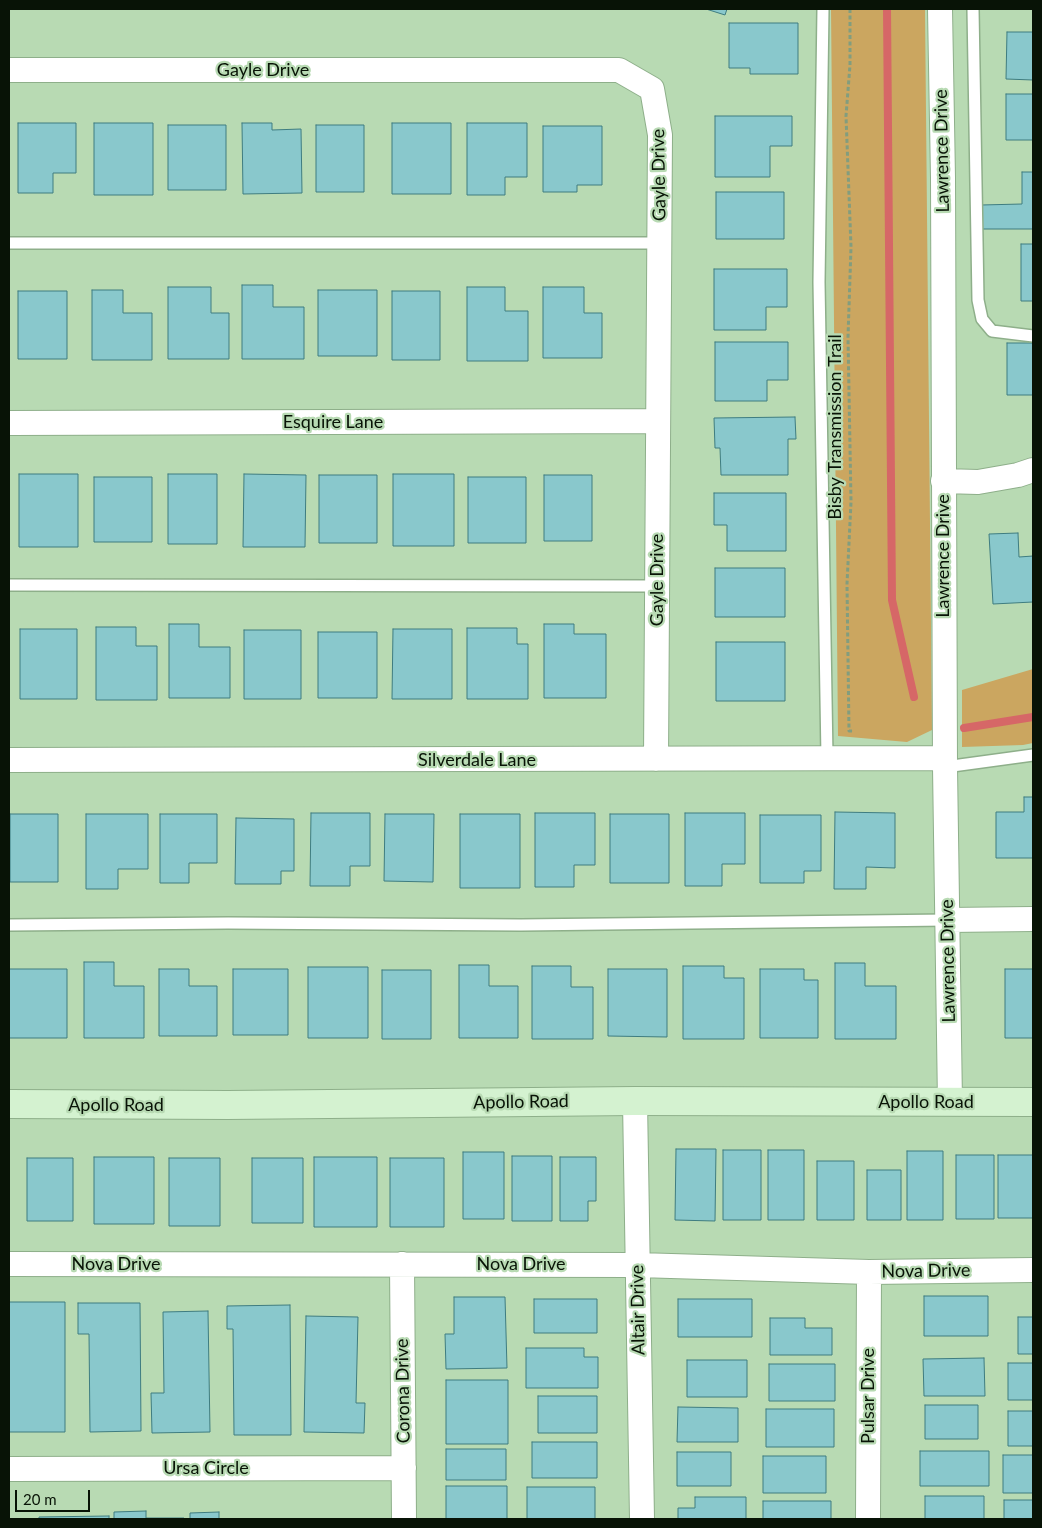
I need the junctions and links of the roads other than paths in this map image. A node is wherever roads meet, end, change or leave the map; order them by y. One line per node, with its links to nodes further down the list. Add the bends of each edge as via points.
1 (823, 9): 15 (lane, via 819,282)
2 (940, 9): 11 (street, Lawrence Drive)
3 (973, 9): 7 (lane, via 978,300 982,319 992,331)
4 (9, 70): 6 (street, Gayle Drive, via 619,70 652,89 660,135)
5 (9, 243): 6 (lane)
6 (659, 243): 8 (street, Gayle Drive)
7 (1033, 336)
8 (658, 422): 9 (street, Esquire Lane); 13 (street, Gayle Drive)
9 (9, 423)
10 (1033, 470): 11 (street, via 978,482)
11 (943, 481): 18 (street, Lawrence Drive)
12 (9, 585): 13 (lane)
13 (657, 586): 16 (street, Gayle Drive)
14 (1033, 755): 18 (lane)
15 (827, 757): 16 (street, Silverdale Lane); 18 (street, Silverdale Lane)
16 (656, 759): 17 (street, Silverdale Lane)
17 (9, 760)
18 (945, 762): 20 (street, Lawrence Drive)
19 (1033, 919): 20 (street)
20 (948, 920): 21 (lane, via 521,925); 23 (street, Lawrence Drive)
21 (9, 925)
22 (635, 1101): 23 (street, Apollo Road); 25 (street, Apollo Road, via 228,1106); 28 (street, Altair Drive)
23 (950, 1102): 24 (street, Apollo Road)
24 (1033, 1102)
25 (9, 1104)
26 (9, 1264): 27 (street, Nova Drive)
27 (402, 1264): 28 (street, Nova Drive); 31 (street, Corona Drive)
28 (638, 1264): 30 (street, Nova Drive); 34 (street, Altair Drive)
29 (1033, 1270): 30 (street, Nova Drive)
30 (869, 1272): 35 (street, Pulsar Drive)
31 (404, 1468): 32 (street, Ursa Circle); 33 (street, Corona Drive)
32 (9, 1470)
33 (404, 1519)
34 (642, 1519)
35 (868, 1519)

